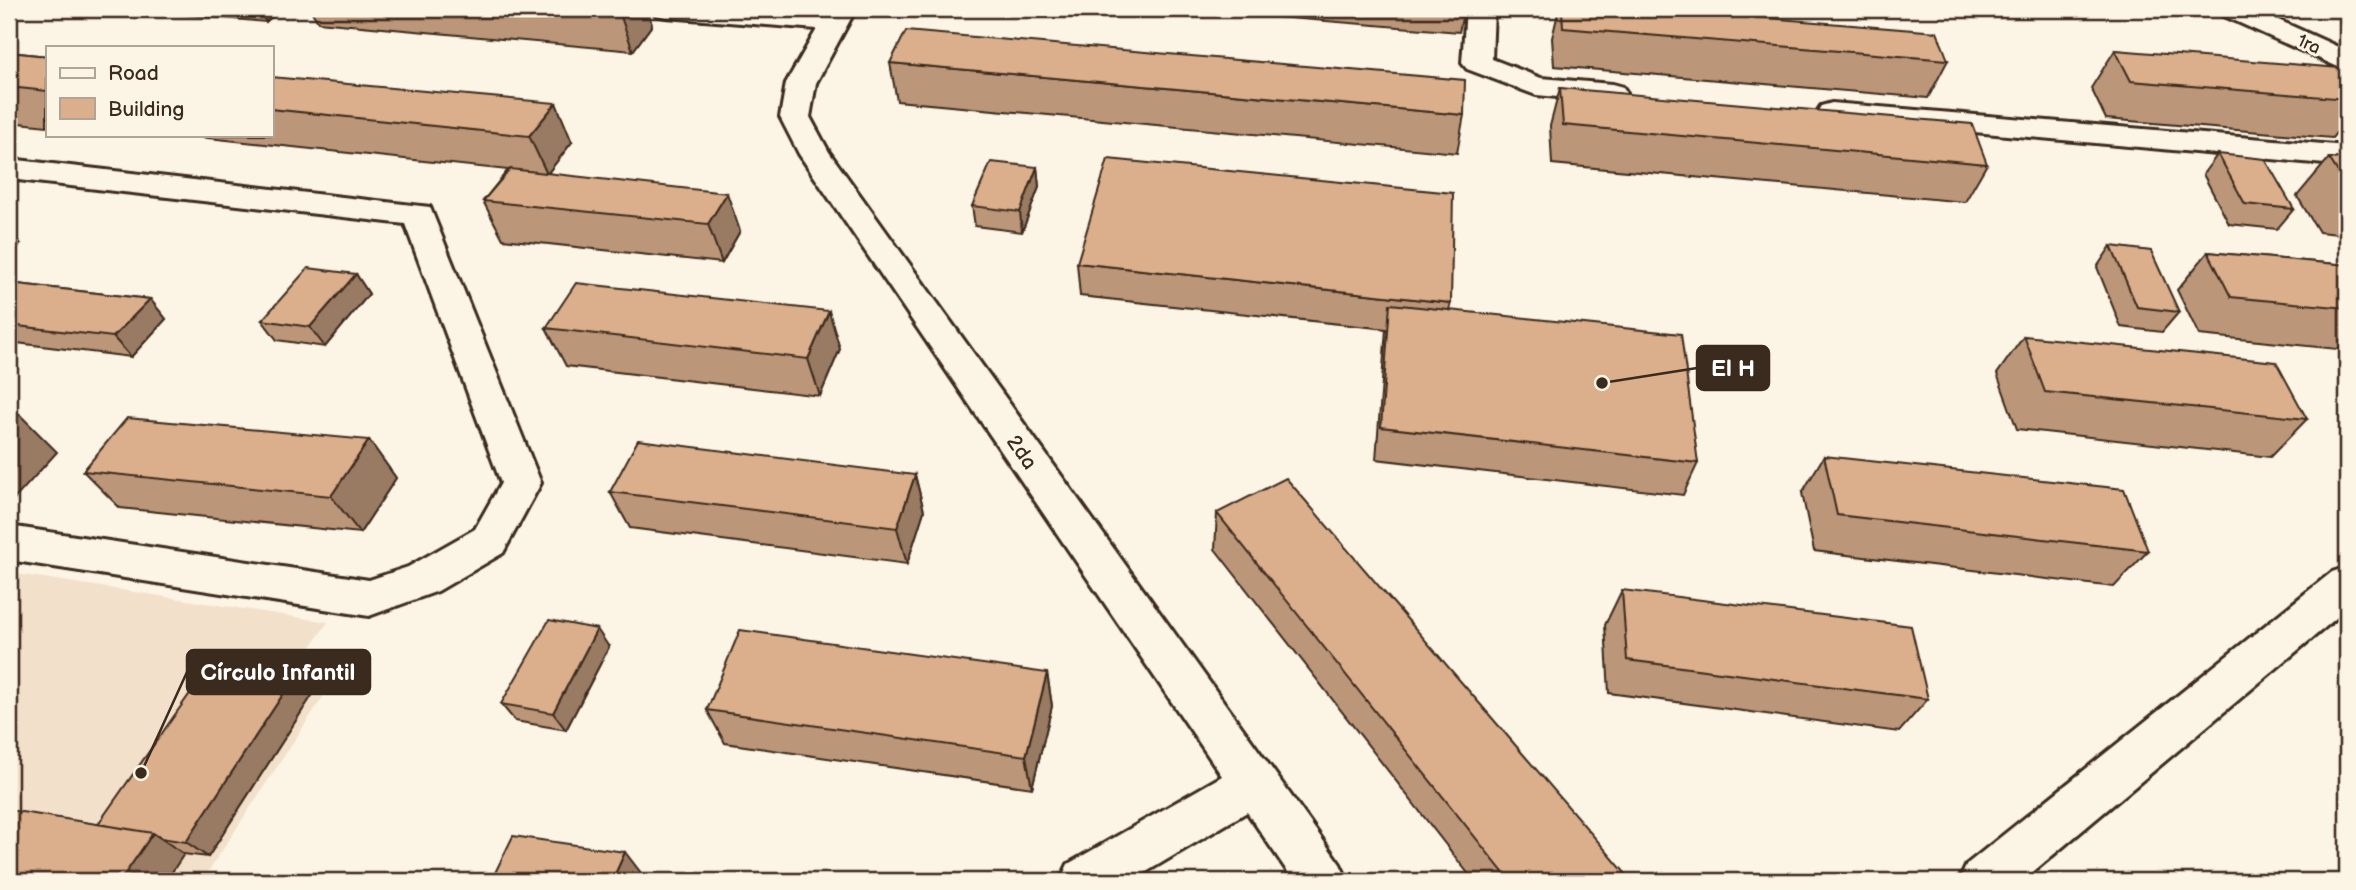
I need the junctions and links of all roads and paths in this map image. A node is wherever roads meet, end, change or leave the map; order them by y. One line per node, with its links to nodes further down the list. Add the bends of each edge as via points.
1 (666, 9): 4 (street)
2 (1480, 9): 6 (street, via 1477,62 1536,86)
3 (2232, 9): 5 (street, 1ra)
4 (839, 15): 12 (street, 2da, via 802,83 795,117 815,155)
5 (2347, 62)
6 (1646, 96)
7 (1811, 110): 8 (street)
8 (2347, 156)
9 (9, 169): 10 (street, via 418,215 521,482 489,541 423,579 369,598)
10 (9, 543)
11 (2347, 584): 15 (street)
12 (1252, 784): 13 (street); 14 (street, 2da)
13 (1085, 881)
14 (1323, 881)
15 (1984, 881)

